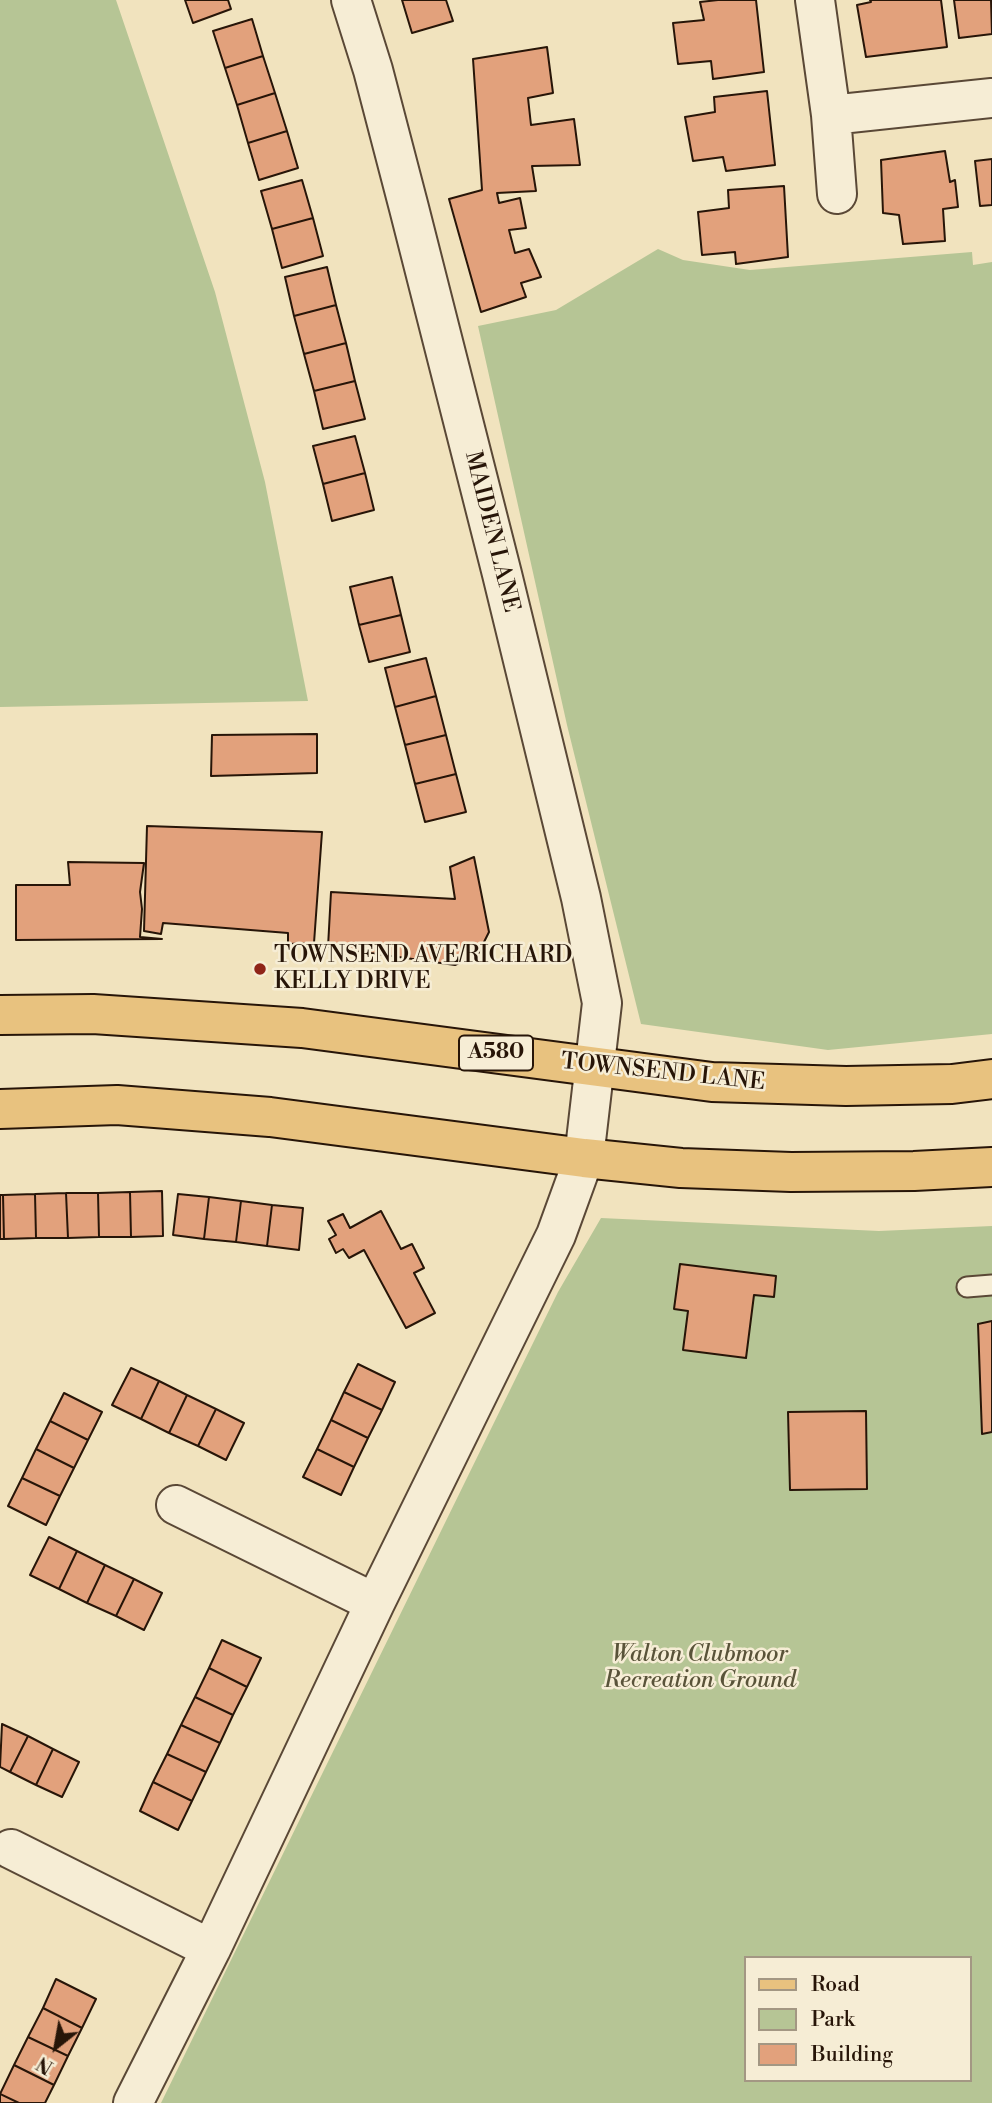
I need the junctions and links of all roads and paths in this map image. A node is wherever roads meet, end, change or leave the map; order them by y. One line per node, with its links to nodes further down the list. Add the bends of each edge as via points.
1 (351, 0): 7 (street, MAIDEN LANE, via 409,208 582,898 601,1003)
2 (815, 0): 4 (street)
3 (992, 98): 4 (street)
4 (831, 115): 5 (street)
5 (837, 194)
6 (0, 1015): 7 (main road, TOWNSEND LANE / A580, via 93,1014 302,1028)
7 (595, 1068): 8 (main road, TOWNSEND LANE / A580, via 712,1083 819,1086); 10 (street, MAIDEN LANE)
8 (992, 1079)
9 (0, 1109): 10 (main road, via 117,1105 270,1117)
10 (584, 1158): 11 (main road, via 791,1172); 15 (street, MAIDEN LANE, via 556,1235)
11 (992, 1167)
12 (992, 1285): 13 (lane)
13 (967, 1287)
14 (176, 1505): 15 (street)
15 (374, 1603): 17 (street, MAIDEN LANE)
16 (11, 1849): 17 (street)
17 (211, 1949): 18 (street, MAIDEN LANE)
18 (133, 2103)

